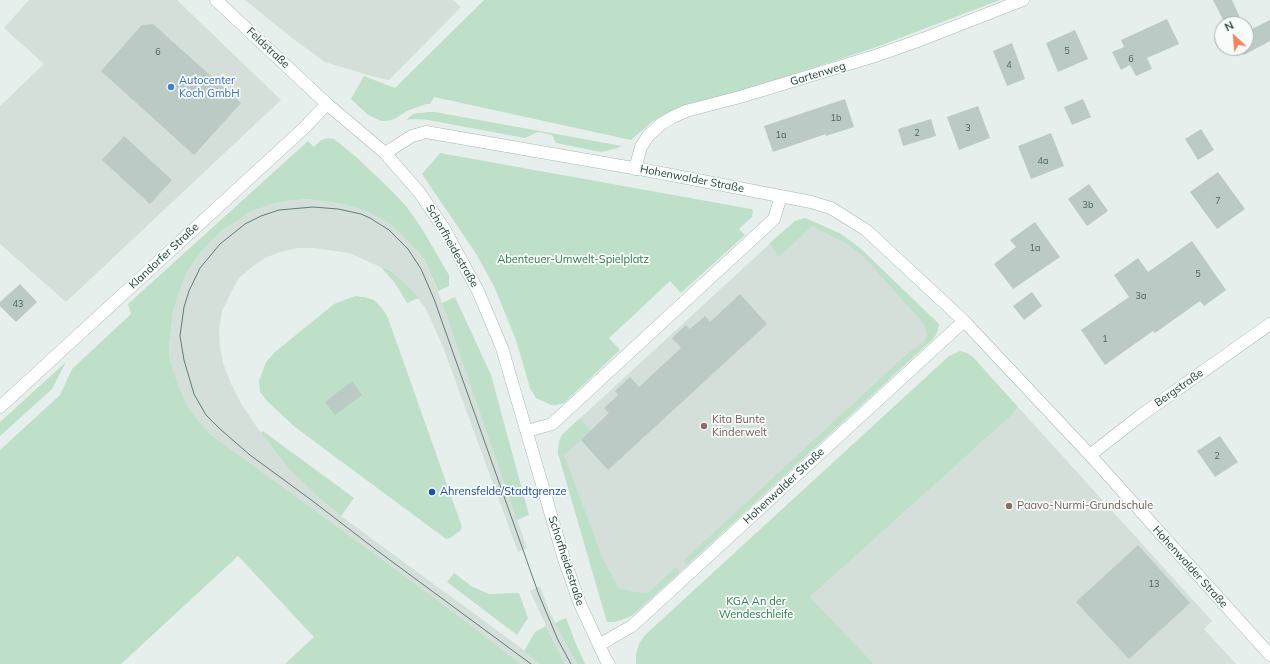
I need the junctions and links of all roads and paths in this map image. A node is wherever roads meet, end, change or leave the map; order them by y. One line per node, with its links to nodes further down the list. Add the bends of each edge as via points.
1 (216, 0): 3 (street, Feldstraße)
2 (1024, 0): 5 (street, Gartenweg, via 874,56 748,95 686,111 660,124 648,136 641,147)
3 (323, 100): 4 (street, Schorfheidestraße); 9 (street, Klandorfer Straße, via 303,129)
4 (385, 152): 5 (street, Hohenwalder Straße, via 412,136 426,132); 10 (street, Schorfheidestraße, via 419,192 445,230 478,291 502,348)
5 (635, 169): 6 (street, Hohenwalder Straße)
6 (781, 196): 7 (street, Hohenwalder Straße, via 831,208 866,230); 10 (street, via 774,219 765,228 552,424)
7 (964, 321): 11 (street, Hohenwalder Straße); 12 (street, Hohenwalder Straße, via 632,626)
8 (1270, 324): 11 (street, Bergstraße)
9 (0, 407)
10 (527, 432): 12 (street, Schorfheidestraße, via 564,559 580,604)
11 (1090, 455): 13 (street, Hohenwalder Straße)
12 (599, 645): 14 (street, Schorfheidestraße)
13 (1270, 655)
14 (609, 664)

